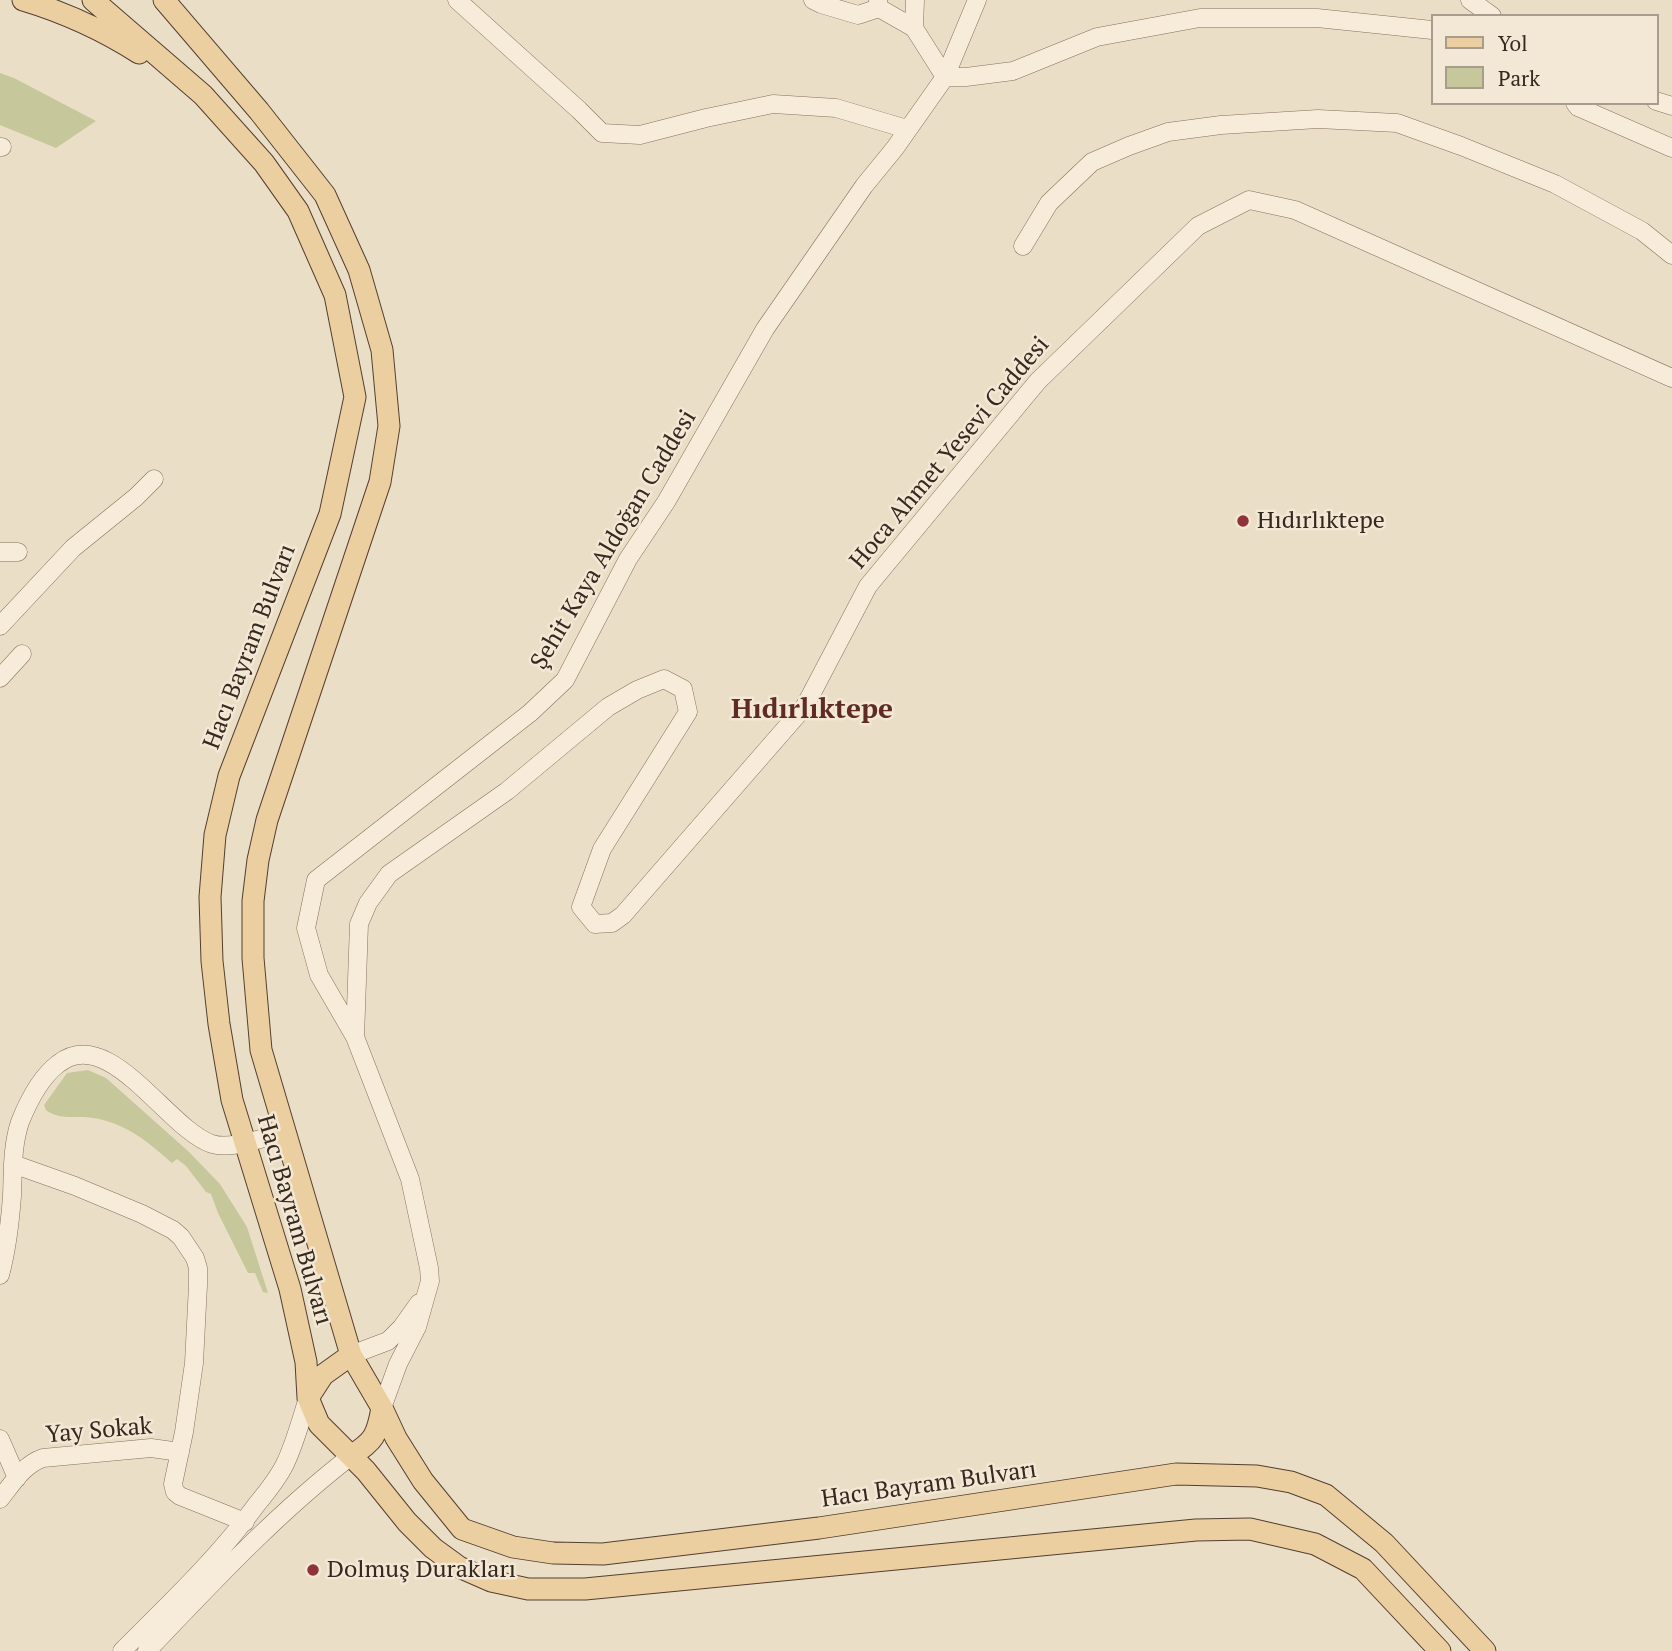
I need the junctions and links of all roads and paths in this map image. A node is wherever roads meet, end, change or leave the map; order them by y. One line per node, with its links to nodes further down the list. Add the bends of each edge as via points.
1 (23, 0): 14 (main road, via 121,42)
2 (93, 0): 14 (main road, Hacı Bayram Bulvarı)
3 (164, 0): 26 (main road, Hacı Bayram Bulvarı, via 326,194 359,270 382,350 389,426 380,482 267,820 254,887 253,958 261,1050)
4 (457, 0): 16 (street, via 602,133 640,135 773,104 836,108)
5 (813, 0): 9 (street, via 858,15)
6 (915, 0): 11 (street)
7 (977, 0): 13 (street, Şehit Kaya Aldoğan Caddesi)
8 (1470, 0): 10 (street)
9 (878, 4): 11 (street)
10 (1489, 14)
11 (914, 28): 13 (street)
12 (1430, 30): 13 (street, via 1317,18 1200,18 1097,37 1013,71)
13 (945, 77): 16 (street, Şehit Kaya Aldoğan Caddesi)
14 (203, 95): 28 (main road, Hacı Bayram Bulvarı, via 264,163 298,211 335,295 355,397 330,514 229,776 215,835 210,897 212,961 232,1100)
15 (1576, 105): 17 (street)
16 (907, 130): 25 (street, Şehit Kaya Aldoğan Caddesi, via 765,329 628,559 565,680 530,713 316,880 306,928 319,975)
17 (1672, 148)
18 (1023, 246): 19 (street, via 1049,203 1092,162 1129,146 1194,128 1318,119 1397,123 1461,146 1555,184 1642,231)
19 (1672, 255)
20 (1672, 378): 25 (street, Hoca Ahmet Yesevi Caddesi, via 1295,210 1249,201 1198,226 1029,391 868,586 805,706 623,915 612,923 595,924 582,907 602,849 688,712 683,689 664,680 608,707 507,791 389,874 359,924)
21 (154, 479): 22 (street, via 73,548)
22 (0, 626)
23 (23, 654): 24 (street)
24 (0, 678)
25 (355, 1037): 32 (street, Şehit Kaya Aldoğan Caddesi, via 410,1178 429,1268)
26 (285, 1132): 28 (street); 33 (main road, Hacı Bayram Bulvarı)
27 (8, 1136): 28 (street, via 43,1079 53,1067 76,1054 103,1058 212,1144); 29 (street)
28 (245, 1142): 34 (main road, Hacı Bayram Bulvarı, via 290,1289 306,1362)
29 (13, 1164): 30 (street); 31 (street, via 9,1232); 37 (street, Yay Sokak, via 142,1214 173,1230 192,1252 198,1268 196,1334)
30 (0, 1208)
31 (0, 1275)
32 (425, 1294): 33 (street, via 387,1341); 35 (street, Şehit Kaya Aldoğan Caddesi, via 417,1327)
33 (351, 1355): 34 (main road, via 323,1375); 35 (main road, Hacı Bayram Bulvarı)
34 (308, 1398): 38 (main road, Hacı Bayram Bulvarı, via 319,1424); 41 (street, via 284,1466)
35 (382, 1408): 38 (main road, via 376,1434); 45 (main road, Hacı Bayram Bulvarı, via 423,1481 462,1528 513,1547 553,1553 603,1554 819,1528 1177,1474 1257,1476 1291,1482 1326,1495 1384,1543)
36 (0, 1438): 39 (street)
37 (180, 1451): 39 (street, Yay Sokak, via 151,1448 50,1457 30,1464); 41 (street, via 175,1492)
38 (351, 1456): 43 (street, via 227,1567); 44 (main road, Hacı Bayram Bulvarı, via 433,1548 459,1567 491,1581 528,1589 585,1589 1196,1530 1250,1529 1315,1544 1363,1569)
39 (17, 1478): 40 (street)
40 (0, 1499)
41 (245, 1522): 42 (street)
42 (122, 1651)
43 (148, 1651)
44 (1440, 1651)
45 (1485, 1651)

